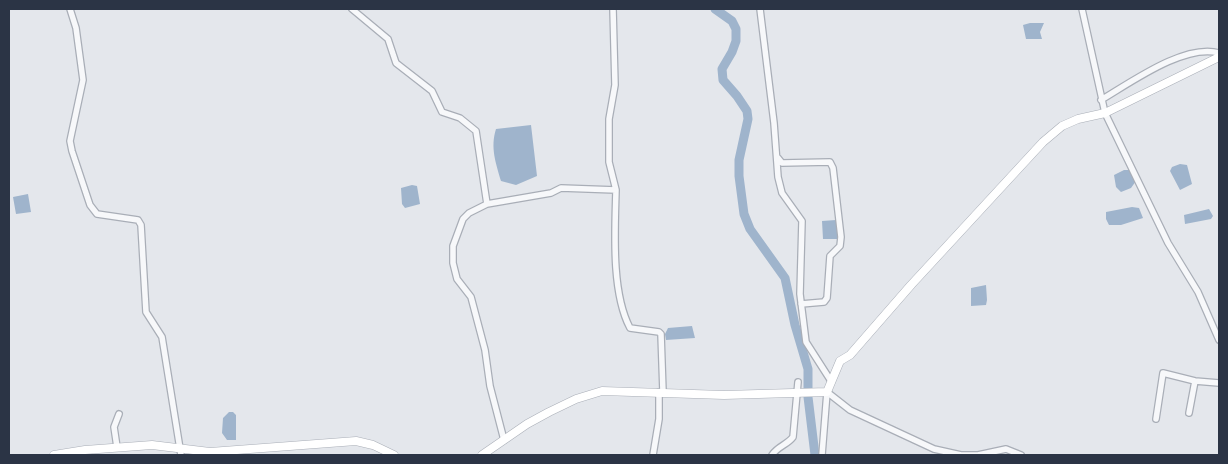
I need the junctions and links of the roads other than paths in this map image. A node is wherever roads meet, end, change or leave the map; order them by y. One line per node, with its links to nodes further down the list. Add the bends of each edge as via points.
1 (70, 9): 27 (street, via 75,20 83,80 70,141 72,151 96,214 138,220 141,225 146,312 162,337)
2 (352, 9): 12 (street, via 388,39 396,63 432,91 442,112 472,126)
3 (613, 9): 11 (street, via 615,85 608,119 609,162)
4 (760, 9): 10 (street)
5 (1082, 9): 8 (street)
6 (1219, 53): 8 (street, via 1187,54)
7 (1219, 57): 9 (street)
8 (1102, 100): 9 (street)
9 (1105, 113): 14 (street, via 1168,243 1198,292); 15 (street, via 1062,126 1043,142 850,355 840,361)
10 (778, 158): 13 (street, via 782,193 802,221); 13 (street, via 782,163 830,162 833,168 840,246 830,256 827,298 824,302)
11 (616, 190): 12 (street, via 561,188 551,193); 19 (street, via 615,241 621,306 630,328 661,334)
12 (487, 204): 25 (street, via 463,219 453,246 453,264 457,279 471,297)
13 (801, 304): 15 (street, via 806,342)
14 (1219, 340)
15 (831, 381): 21 (street)
16 (1195, 381): 18 (street); 22 (street); 24 (street, via 1163,373)
17 (798, 382): 20 (street)
18 (1219, 383)
19 (661, 392): 20 (street, via 724,395); 25 (street, via 602,392 576,399); 32 (street)
20 (801, 392): 21 (street); 33 (street, via 794,438)
21 (827, 392): 28 (street, via 850,410); 34 (street)
22 (1189, 413)
23 (119, 414): 26 (street, via 114,427)
24 (1156, 419)
25 (504, 440): 31 (street)
26 (117, 447): 27 (street, via 152,445); 29 (street)
27 (180, 452): 30 (street, via 356,442 373,445)
28 (938, 453): 35 (street, via 978,455 1006,449)
29 (54, 455)
30 (394, 455)
31 (482, 455)
32 (654, 455)
33 (772, 455)
34 (822, 455)
35 (1021, 455)

